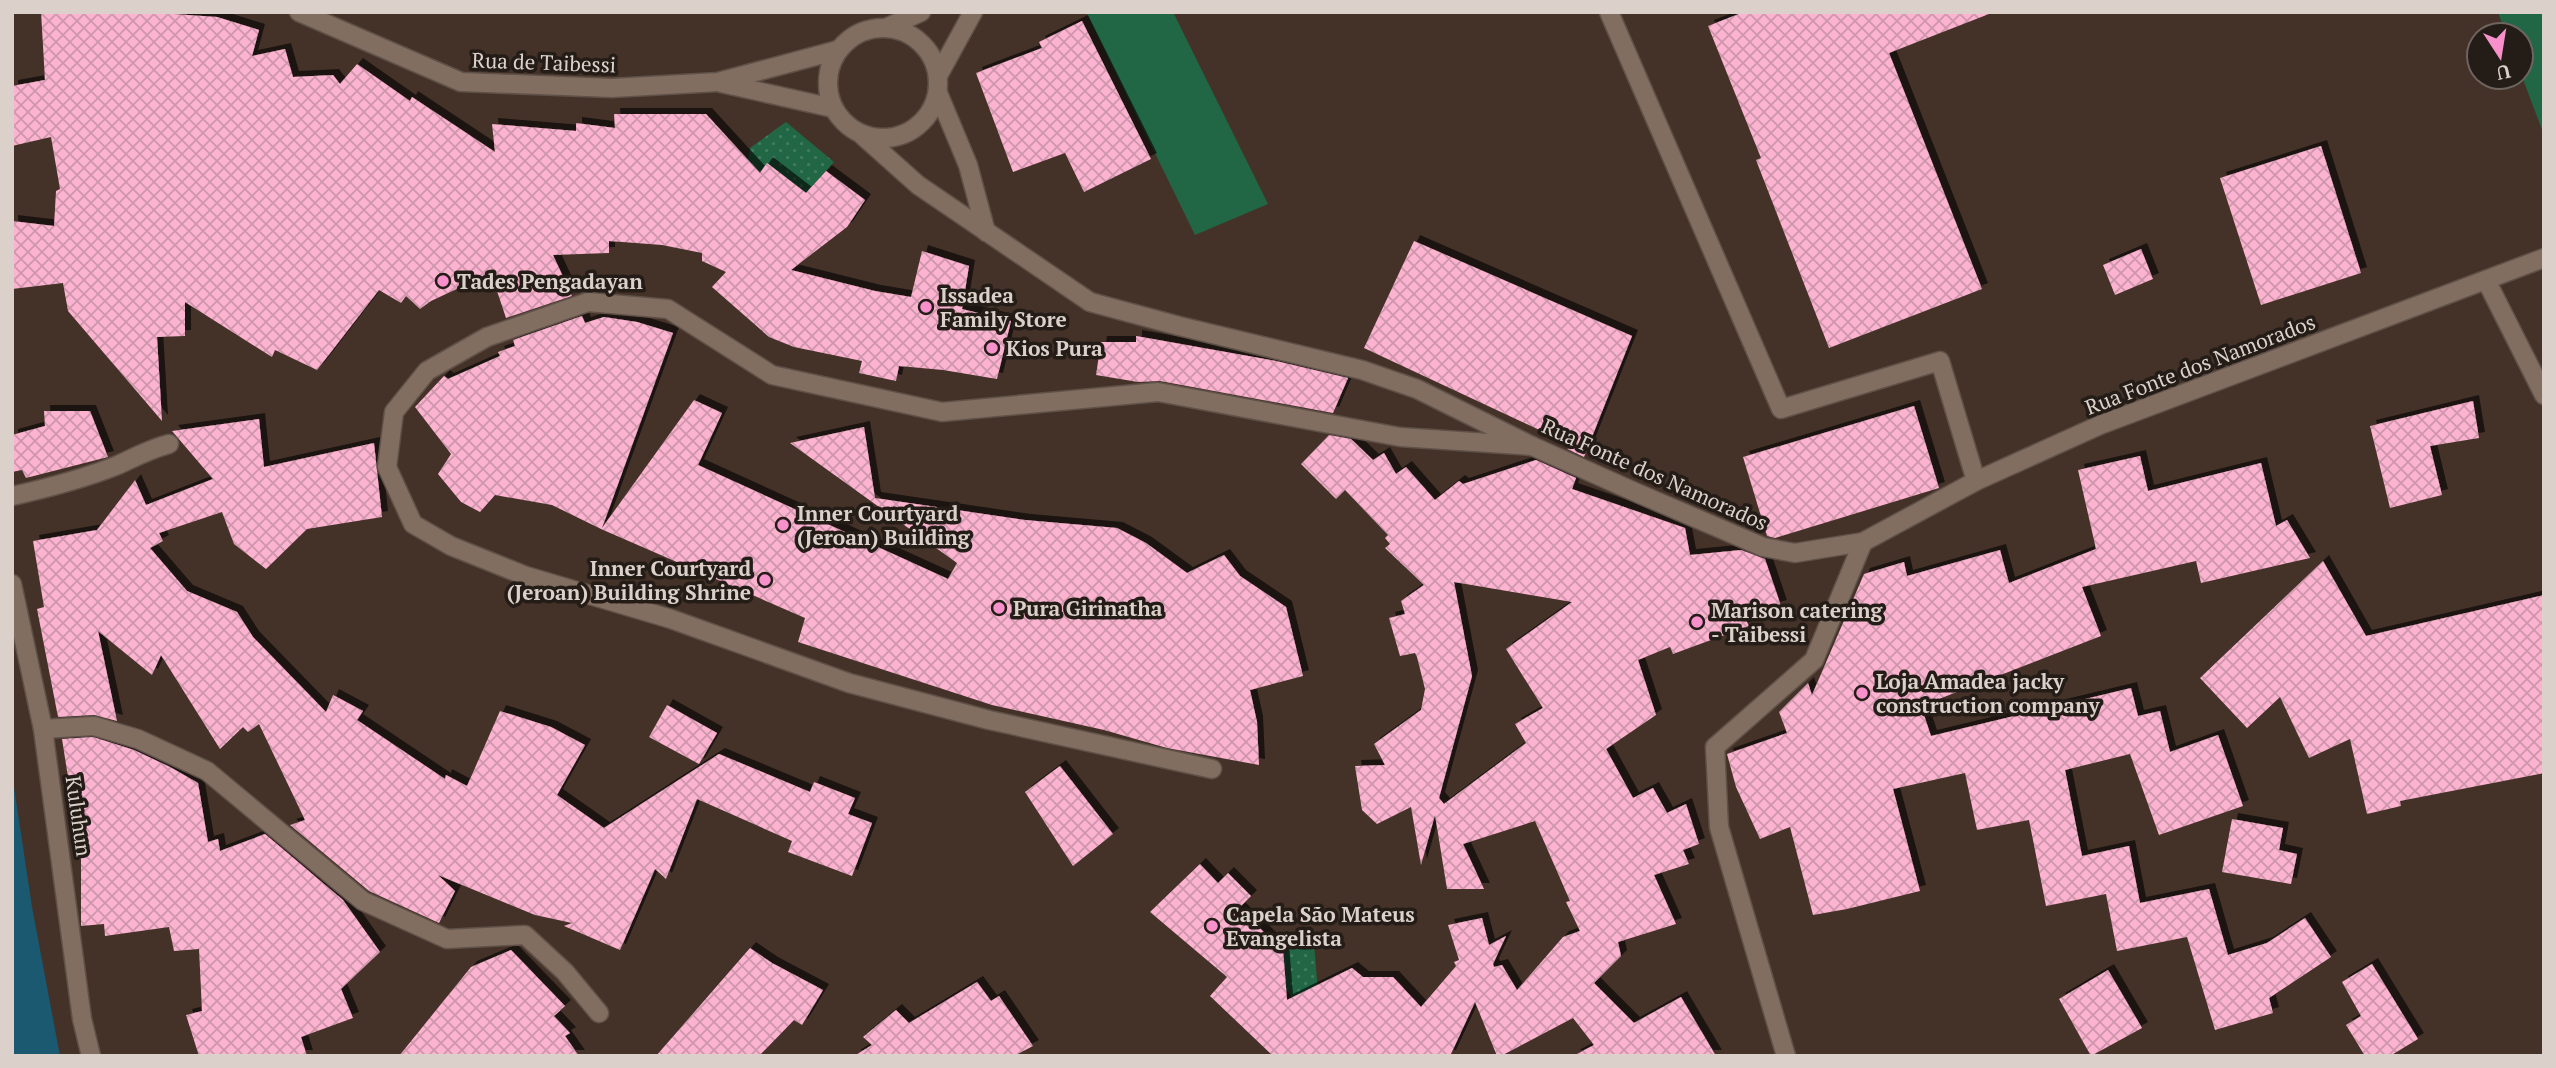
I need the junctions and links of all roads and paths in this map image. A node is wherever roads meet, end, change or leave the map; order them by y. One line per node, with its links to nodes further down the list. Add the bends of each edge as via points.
1 (299, 12): 8 (street, Rua de Taibessi, via 461,82 612,88)
2 (921, 12): 5 (street)
3 (973, 12): 7 (street)
4 (1609, 12): 18 (street, via 1782,409 1940,361)
5 (888, 27): 6 (street, via 869,29); 7 (street, via 922,42)
6 (838, 50): 8 (street, Rua de Taibessi); 10 (street, via 827,88)
7 (939, 74): 9 (street)
8 (718, 82): 10 (street, Rua de Taibessi)
9 (938, 93): 11 (street, via 932,111 901,136); 12 (street, via 968,164)
10 (833, 108): 11 (street, via 845,124)
11 (862, 135): 12 (street, Rua Fonte dos Namorados, via 918,185)
12 (986, 232): 17 (street, Rua Fonte dos Namorados, via 1090,302 1363,370 1417,389)
13 (2544, 258): 14 (street, Rua Fonte dos Namorados)
14 (2486, 280): 15 (street); 18 (street, Rua Fonte dos Namorados, via 2100,425)
15 (2544, 395)
16 (169, 444): 19 (street, via 61,485)
17 (1532, 446): 20 (street, Rua Fonte dos Namorados, via 1763,547 1795,553); 23 (street, via 1401,437 1158,392 942,412 772,375 668,309 588,302 487,337 427,371 394,412 387,467 413,524 451,546 526,576 671,619 849,683 989,720)
18 (1976, 481): 20 (street, Rua Fonte dos Namorados)
19 (12, 496)
20 (1863, 542): 26 (street, via 1814,660 1715,747 1718,827)
21 (12, 584): 22 (street, Kuluhun)
22 (43, 729): 24 (street, via 94,726 138,739 207,771 363,901 447,939 525,935 565,972); 25 (street, Kuluhun, via 82,1019)
23 (1212, 769)
24 (599, 1013)
25 (91, 1056)
26 (1786, 1056)

